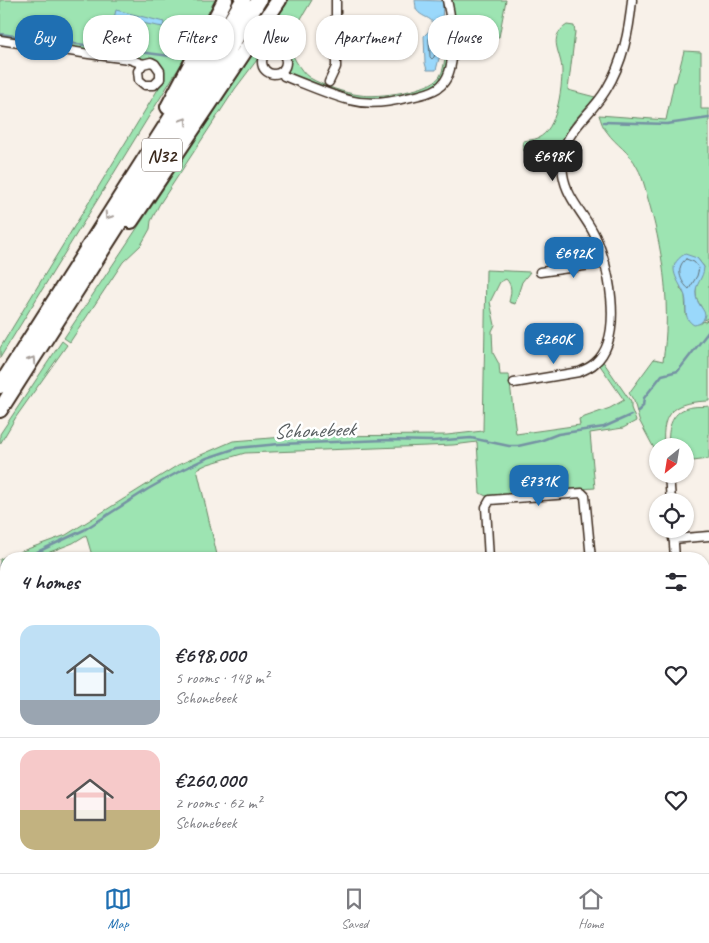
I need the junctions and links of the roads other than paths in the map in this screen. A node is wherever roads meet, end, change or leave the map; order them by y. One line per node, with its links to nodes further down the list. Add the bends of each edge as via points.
1 (225, 0): 12 (highway, via 146,147)
2 (243, 0): 12 (highway, N32)
3 (259, 0): 15 (highway, N32, one-way to 3)
4 (279, 0): 15 (highway, via 76,303)
5 (336, 0): 11 (street, via 336,67)
6 (447, 0): 10 (street, via 453,48 448,75 437,89 400,100 364,103 331,95 284,76)
7 (632, 0): 13 (street, via 624,51 618,66 606,91 569,136 563,154 567,191 593,231)
8 (0, 40): 9 (street, via 129,58)
9 (143, 64)
10 (282, 72)
11 (329, 82)
12 (135, 175): 17 (highway, N32, one-way to 17)
13 (605, 263): 14 (street); 16 (street, via 612,323 610,337 601,356 579,372)
14 (540, 272)
15 (64, 310): 18 (highway, N32, one-way to 15)
16 (514, 383)
17 (0, 386)
18 (0, 410)
19 (709, 536): 20 (street)
20 (673, 539): 23 (street)
21 (489, 552): 22 (street, via 486,507 490,500 582,493 585,496)
22 (590, 552)
23 (675, 552)

